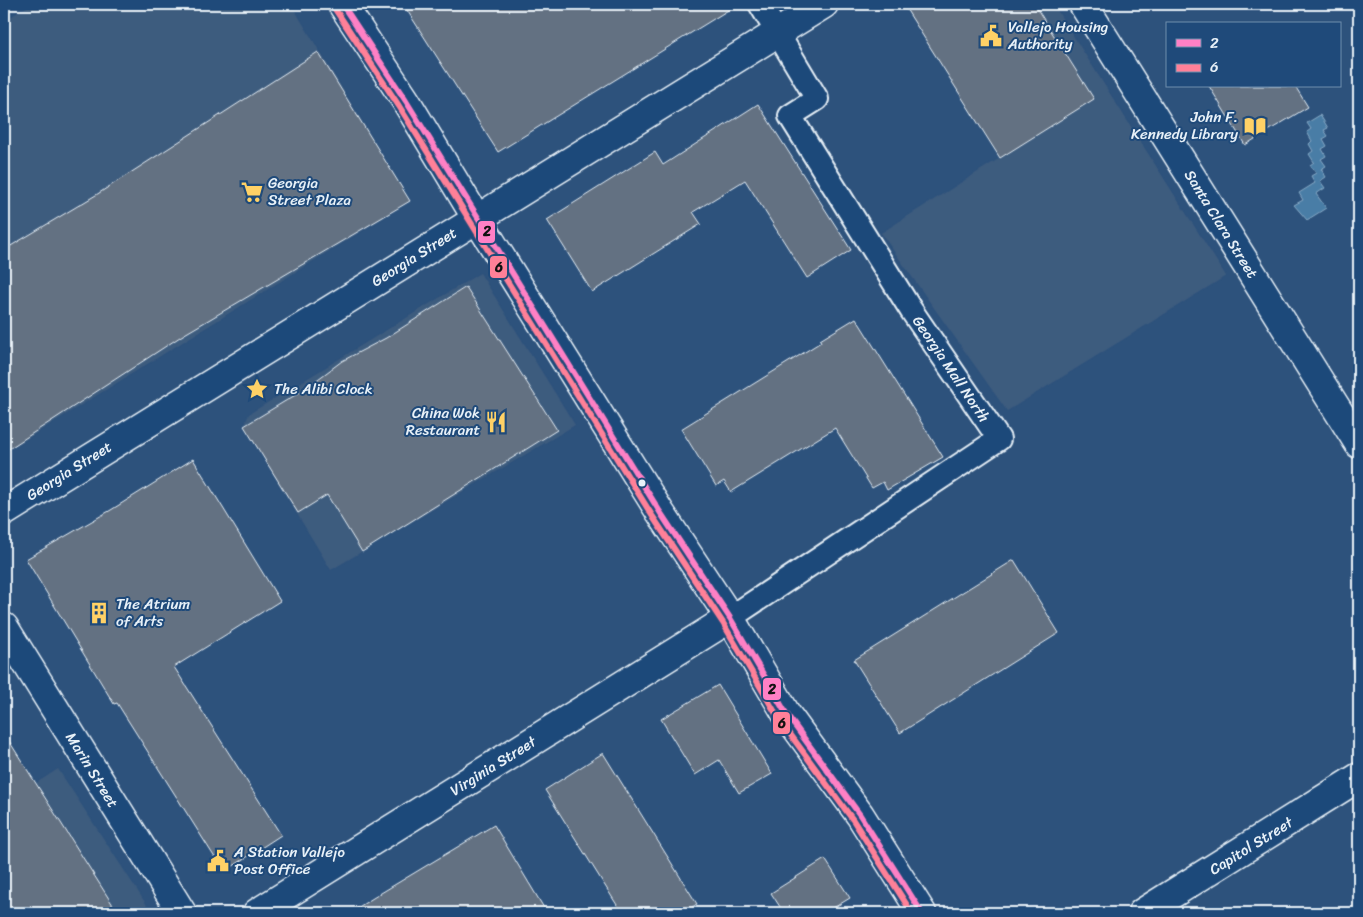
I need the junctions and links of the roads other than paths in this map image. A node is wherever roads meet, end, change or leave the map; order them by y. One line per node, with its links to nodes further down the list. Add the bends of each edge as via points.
1 (342, 4): 6 (street, via 406,101)
2 (760, 4): 5 (street)
3 (824, 4): 5 (street, Georgia Street)
4 (1083, 4): 7 (street, Santa Clara Street)
5 (778, 32): 6 (street, Georgia Street); 9 (street, Georgia Mall North, via 817,99 790,116 911,310 999,439)
6 (477, 219): 8 (street, Georgia Street); 9 (street)
7 (1359, 444)
8 (4, 512)
9 (730, 618): 13 (street, Virginia Street); 14 (street, via 787,715 860,815)
10 (4, 627): 12 (street, Marin Street)
11 (1359, 778): 15 (street, Capitol Street)
12 (182, 913)
13 (257, 913)
14 (922, 913)
15 (1142, 913)

